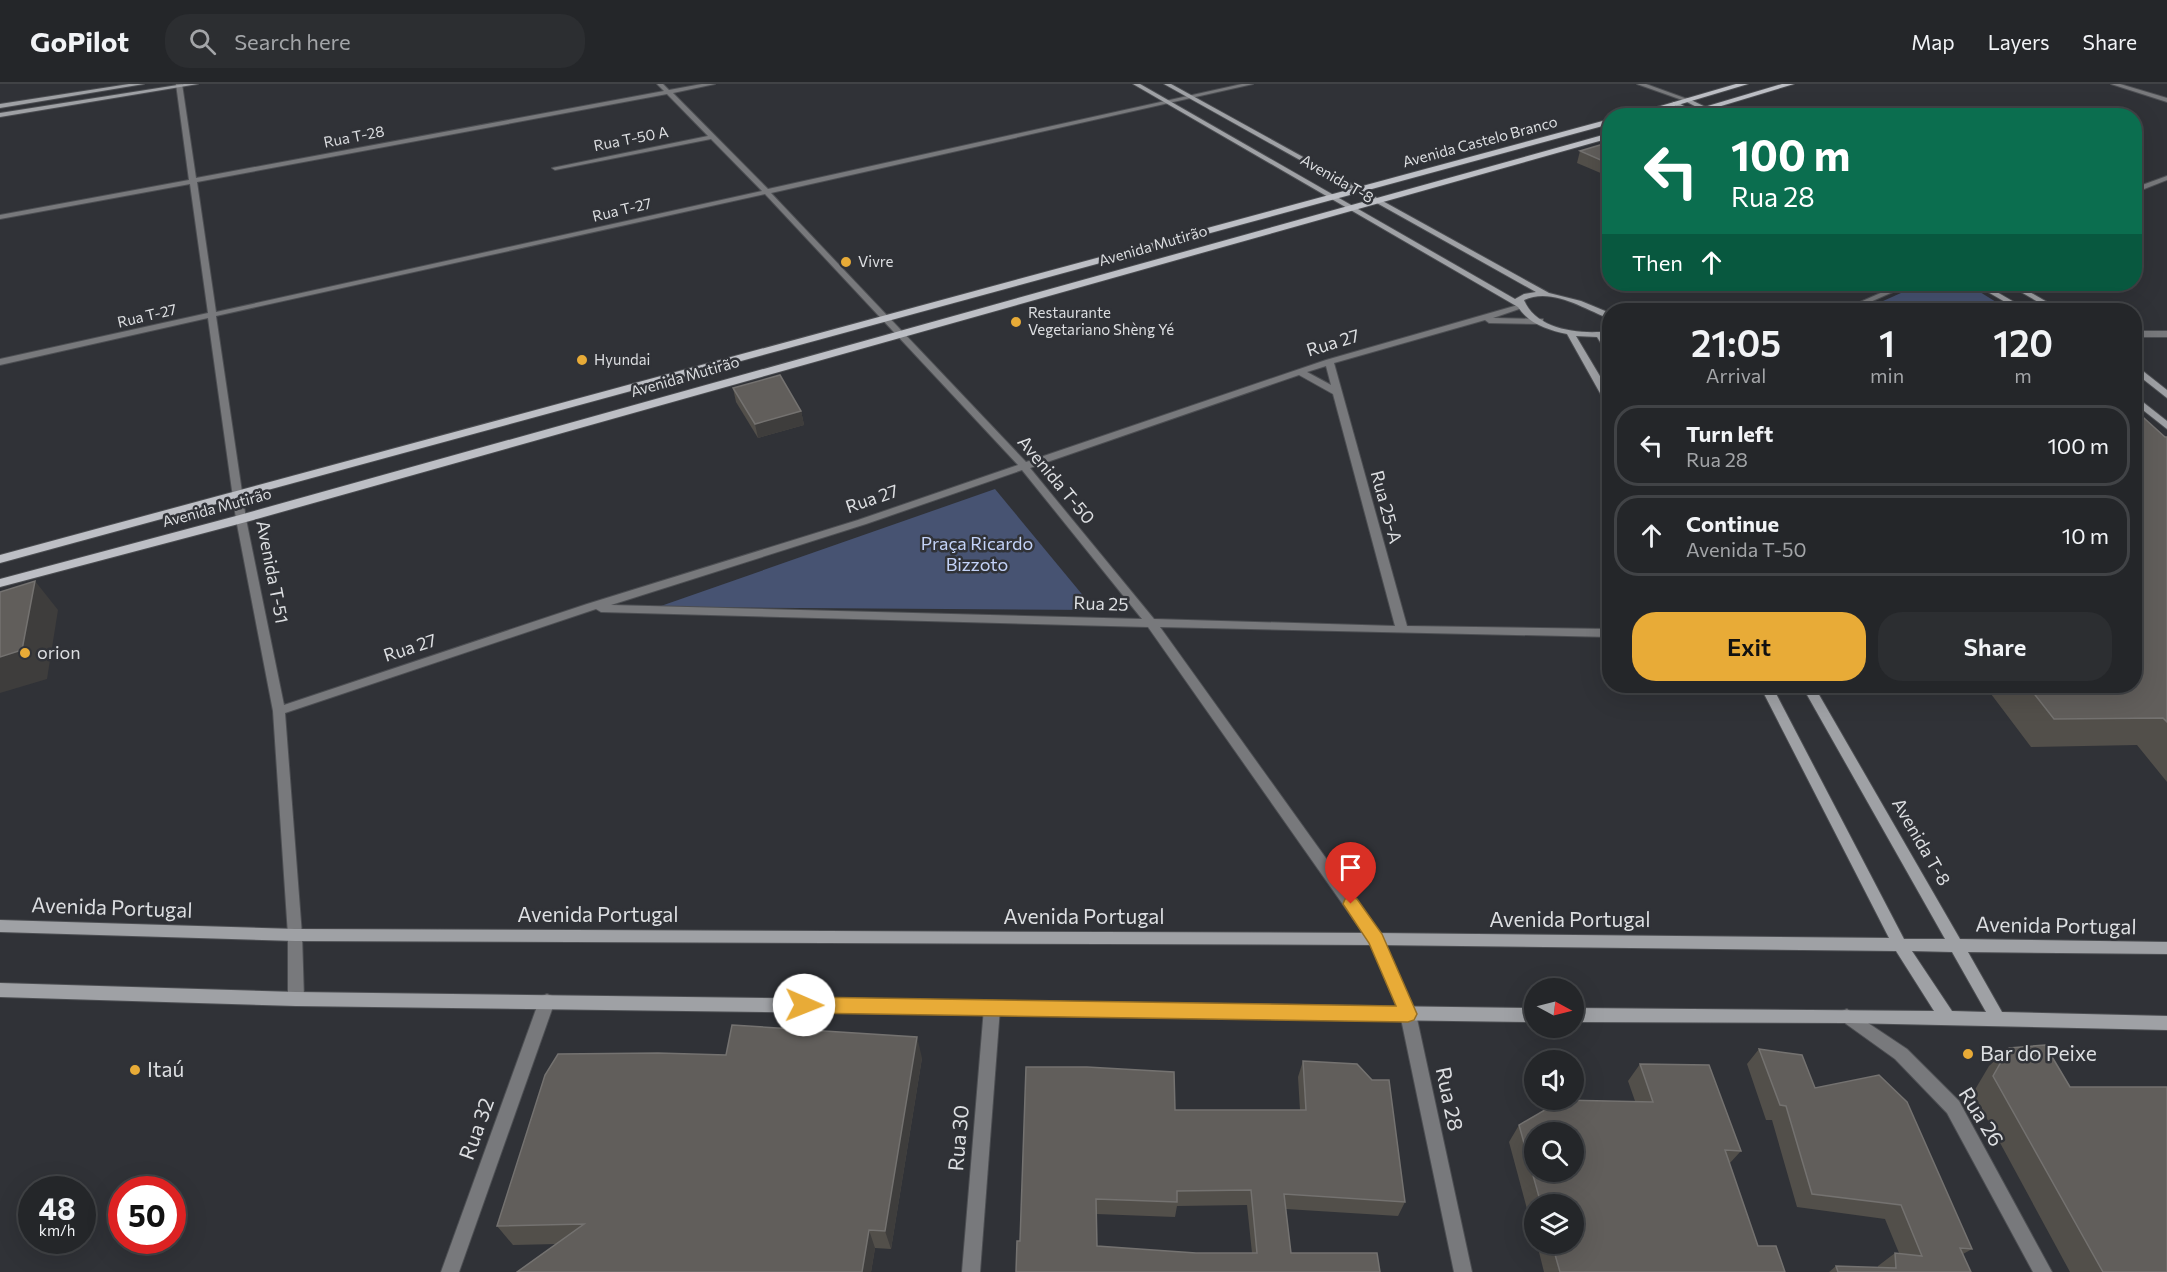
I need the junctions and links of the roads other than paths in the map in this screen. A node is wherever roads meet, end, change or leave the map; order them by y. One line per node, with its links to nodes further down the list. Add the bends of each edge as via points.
1 (141, 84): 19 (main road)
2 (195, 84): 12 (main road)
3 (660, 84): 13 (street, Avenida T-50)
4 (712, 84): 13 (street, Rua T-28)
5 (1136, 84): 17 (main road, Avenida T-8)
6 (1167, 84): 14 (main road, Avenida T-8)
7 (1250, 84): 14 (street, Rua T-27)
8 (1640, 84): 15 (street)
9 (1744, 84): 15 (main road)
10 (1790, 84): 22 (main road)
11 (2114, 84): 16 (street)
12 (179, 85): 23 (main road); 29 (street, Avenida T-51)
13 (668, 92): 25 (street, Avenida T-50); 29 (street, Rua T-28)
14 (1191, 97): 17 (street, Rua T-27); 31 (main road, Avenida T-8)
15 (1687, 100): 18 (main road); 22 (main road)
16 (2167, 100)
17 (1168, 102): 32 (street, Rua T-27); 33 (main road, Avenida T-8)
18 (1676, 103): 20 (main road); 21 (main road)
19 (0, 106)
20 (1658, 108)
21 (1685, 108)
22 (1706, 108)
23 (0, 115)
24 (1602, 123): 31 (main road, Avenida Castelo Branco)
25 (712, 137): 27 (street, Rua T-50 A); 32 (street, Avenida T-50)
26 (1602, 137): 34 (main road, Avenida Castelo Branco)
27 (555, 168)
28 (2167, 178): 30 (street)
29 (193, 181): 36 (street, Rua T-28); 46 (street, Avenida T-51)
30 (2142, 188)
31 (1358, 189): 33 (main road, Avenida Mutirão); 34 (main road, Avenida T-8)
32 (766, 191): 46 (street, Rua T-27); 47 (street, Avenida T-50)
33 (1332, 196): 35 (main road, Avenida T-8); 47 (main road, Avenida Mutirão)
34 (1378, 200): 35 (main road, Avenida Mutirão); 40 (main road, Avenida T-8)
35 (1351, 207): 44 (main road, Avenida T-8); 50 (main road, Avenida Mutirão)
36 (0, 216)
37 (1891, 291): 41 (street)
38 (1990, 291): 42 (main road)
39 (2024, 291): 43 (main road)
40 (1545, 294): 44 (main road, via 1523,295 1518,299); 45 (main road, Avenida T-8)
41 (1862, 303)
42 (2012, 303)
43 (2045, 303)
44 (1520, 306): 48 (street, Rua 27); 49 (main road, Avenida T-8)
45 (1602, 313)
46 (212, 315): 55 (street, Rua T-27); 65 (street, Avenida T-51)
47 (886, 319): 50 (street, Avenida T-50); 65 (main road, Avenida Mutirão)
48 (1476, 320): 49 (street, Rua 27); 56 (street, Rua 27)
49 (1540, 321): 51 (main road, Avenida T-8)
50 (900, 334): 64 (street, Avenida T-50); 66 (main road, Avenida Mutirão)
51 (1571, 334): 54 (main road, Avenida T-8); 59 (main road)
52 (2142, 334): 53 (street)
53 (2167, 334)
54 (1602, 335)
55 (0, 362)
56 (1329, 362): 57 (street, Rua 27); 60 (street, Rua 25-A)
57 (1300, 372): 60 (street); 64 (street, Rua 27)
58 (2142, 374): 61 (main road)
59 (1602, 388)
60 (1337, 392): 71 (street, Rua 25-A)
61 (2167, 394)
62 (2142, 405): 63 (main road)
63 (2167, 426)
64 (1023, 465): 69 (street, Rua 27, via 862,522); 70 (street, Avenida T-50)
65 (238, 496): 66 (street, Avenida T-51); 67 (main road, Avenida Mutirão)
66 (241, 519): 68 (main road, Avenida Mutirão); 75 (street, Avenida T-51)
67 (0, 559)
68 (0, 583)
69 (591, 607): 70 (street, Rua 25); 75 (street, Rua 27)
70 (1151, 623): 71 (street, Rua 25); 78 (street, Avenida T-50)
71 (1402, 630): 72 (street, Rua 25)
72 (1602, 633)
73 (1770, 693): 79 (main road)
74 (1812, 693): 80 (main road, Avenida T-8)
75 (279, 711): 77 (street, Avenida T-51)
76 (0, 926): 77 (main road, Avenida Portugal)
77 (295, 935): 78 (main road, Avenida Portugal); 83 (street, Avenida T-51)
78 (1376, 939): 79 (main road, Avenida Portugal); 86 (street, Rua 28)
79 (1899, 944): 80 (main road, Avenida Portugal); 90 (main road)
80 (1958, 946): 81 (main road, Avenida Portugal); 91 (main road, Avenida T-8)
81 (2167, 948)
82 (0, 990): 83 (main road)
83 (296, 999): 84 (main road)
84 (547, 1000): 85 (main road); 93 (street, Rua 32)
85 (992, 1008): 86 (main road); 94 (street, Rua 30)
86 (1408, 1014): 87 (main road); 95 (street, Rua 28)
87 (1524, 1015)
88 (1584, 1015): 89 (main road)
89 (1846, 1016): 90 (main road); 96 (street, Rua 26, via 1901,1054 1953,1107)
90 (1947, 1017): 91 (main road)
91 (1998, 1019): 92 (main road)
92 (2167, 1023)
93 (450, 1272)
94 (971, 1272)
95 (1463, 1272)
96 (2043, 1272)

